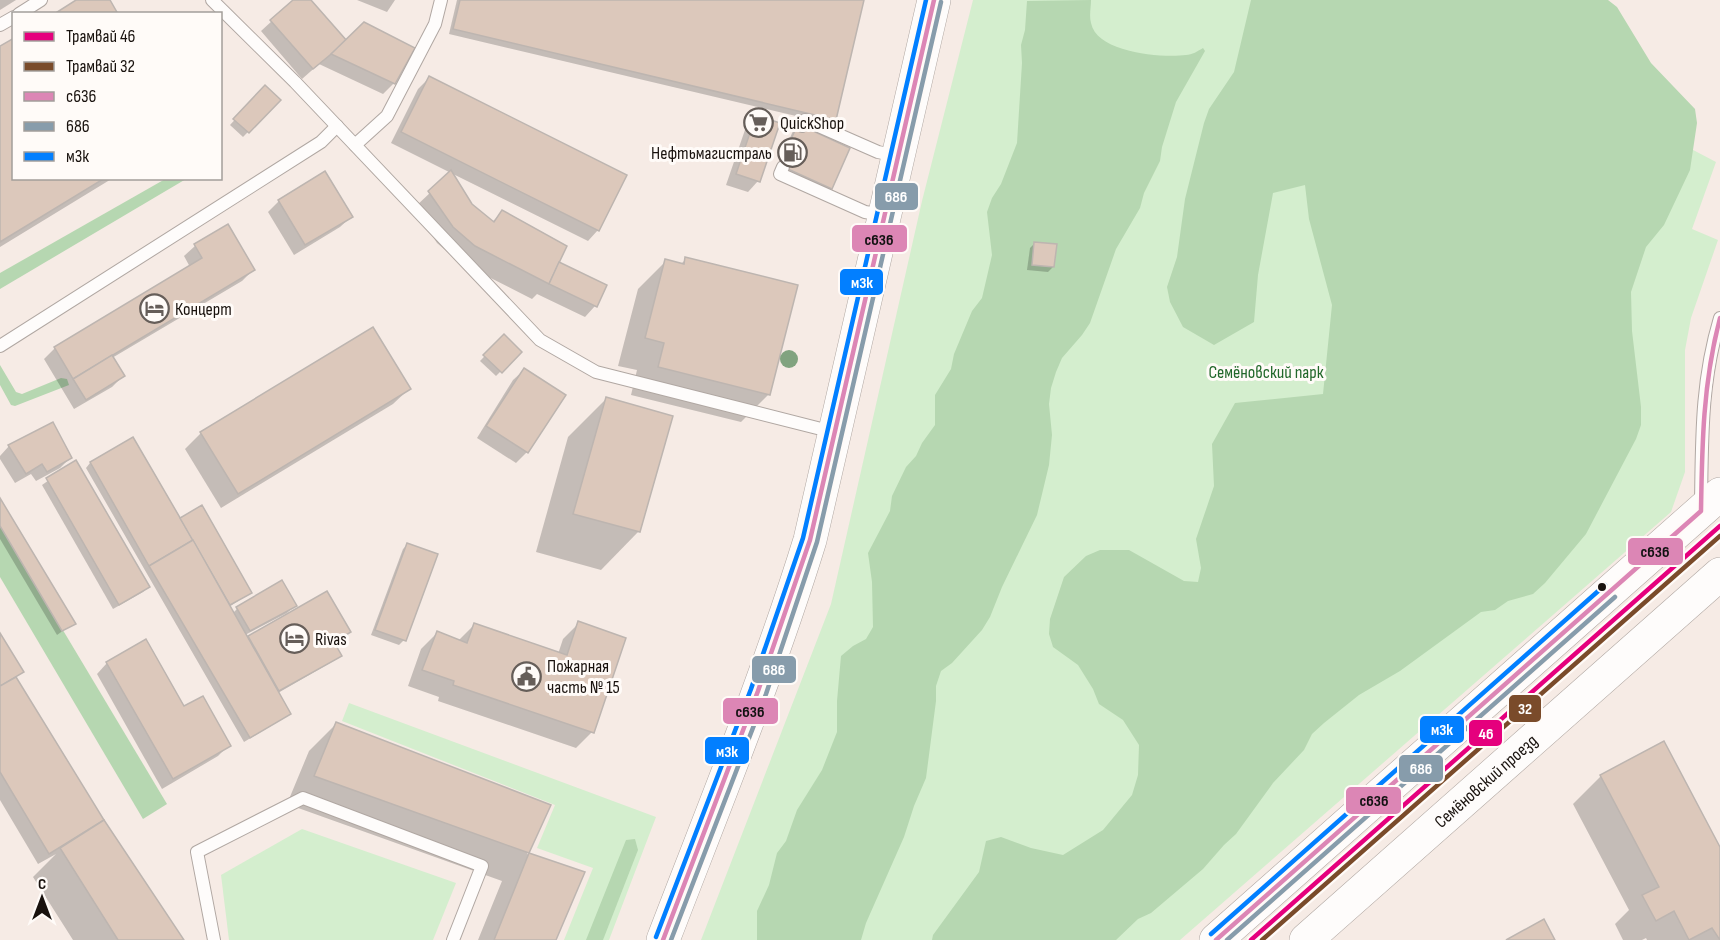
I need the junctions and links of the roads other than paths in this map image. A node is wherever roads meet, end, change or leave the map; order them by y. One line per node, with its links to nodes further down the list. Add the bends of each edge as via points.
1 (41, 0): 5 (lane)
2 (212, 0): 6 (lane)
3 (441, 0): 8 (lane, via 435,24 387,116)
4 (934, 0): 9 (main road)
5 (22, 12)
6 (337, 126): 8 (lane); 13 (lane, via 321,142)
7 (802, 126): 9 (lane, via 805,120 844,141)
8 (355, 145): 14 (lane, via 540,340 596,372)
9 (899, 156): 11 (main road)
10 (783, 167): 11 (lane, via 780,174 823,189 865,212)
11 (886, 215): 14 (main road)
12 (1720, 318): 15 (lane, via 1706,375 1703,408)
13 (0, 346)
14 (836, 433): 19 (main road, via 789,606)
15 (1711, 503): 20 (main road)
16 (1720, 574): 21 (main road, Семёновский проезд)
17 (214, 940): 18 (lane, via 198,852 303,798 482,866)
18 (453, 940)
19 (663, 940)
20 (1216, 940)
21 (1306, 940)

